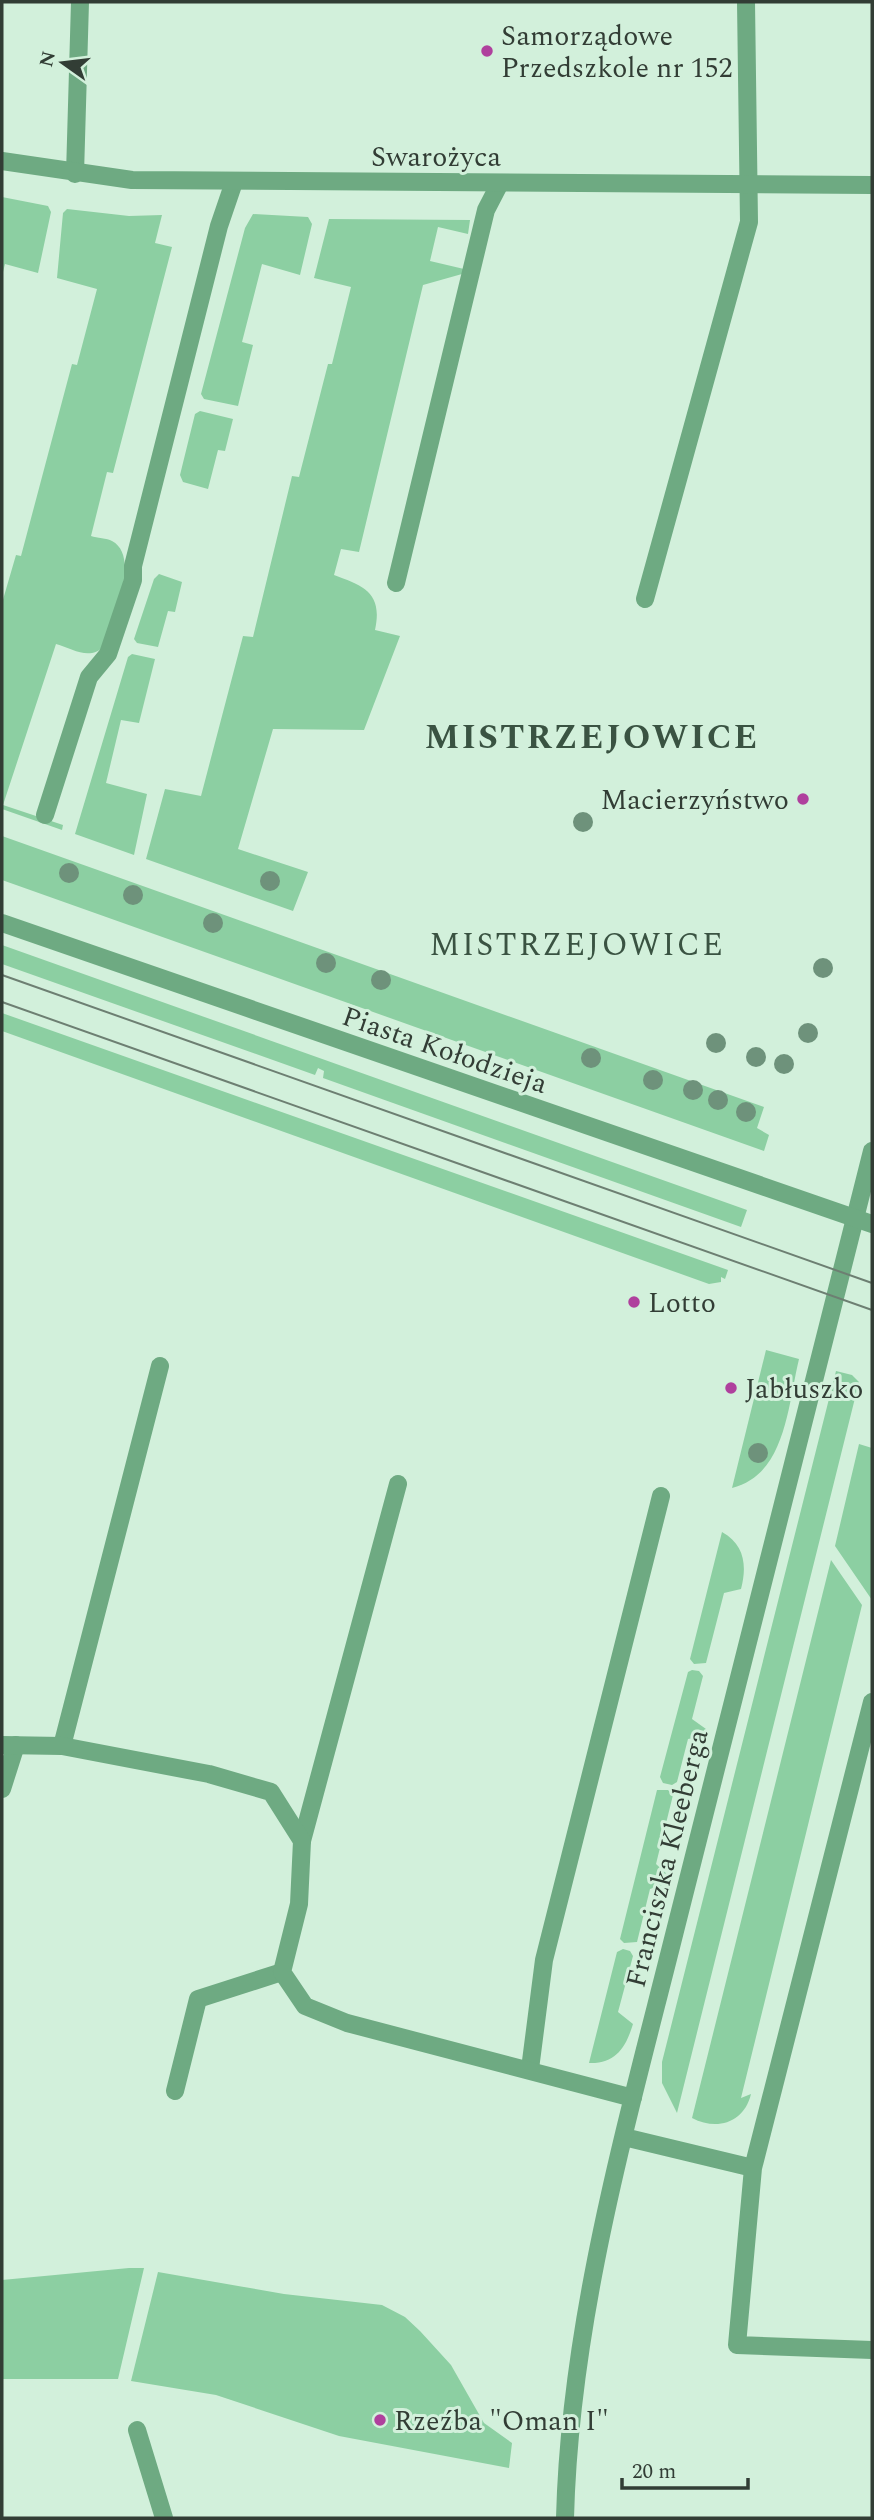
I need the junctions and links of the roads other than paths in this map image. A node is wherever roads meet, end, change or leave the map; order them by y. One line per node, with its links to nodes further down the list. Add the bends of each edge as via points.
1 (80, 2): 4 (street)
2 (747, 2): 7 (street)
3 (2, 161): 4 (street, Swarożyca)
4 (75, 174): 5 (street, Swarożyca)
5 (234, 182): 6 (street, Swarożyca); 11 (street, via 219,226 133,565 133,580 108,654 89,677)
6 (500, 183): 7 (street, Swarożyca); 9 (street, via 486,210)
7 (749, 183): 8 (street, Swarożyca); 10 (street, via 749,222)
8 (872, 185)
9 (396, 583)
10 (645, 599)
11 (45, 814)
12 (2, 922): 14 (street, Piasta Kołodzieja)
13 (872, 1151): 14 (street, Franciszka Kleeberga)
14 (864, 1221): 26 (street, Franciszka Kleeberga)
15 (160, 1366): 20 (street)
16 (398, 1484): 22 (street)
17 (661, 1496): 24 (street, via 544,1960)
18 (872, 1702): 28 (street)
19 (9, 1745): 20 (street); 21 (street)
20 (62, 1746): 22 (street, via 209,1774 271,1792)
21 (2, 1789)
22 (302, 1841): 23 (street, via 299,1904)
23 (282, 1972): 24 (street, via 305,2006 347,2023); 25 (street, via 198,1999)
24 (530, 2069): 26 (street)
25 (175, 2091)
26 (634, 2098): 27 (street, Franciszka Kleeberga)
27 (624, 2137): 28 (street); 32 (street, Franciszka Kleeberga, via 580,2339)
28 (753, 2168): 29 (street, via 737,2345)
29 (872, 2350)
30 (137, 2430): 31 (street)
31 (164, 2518)
32 (565, 2518)

